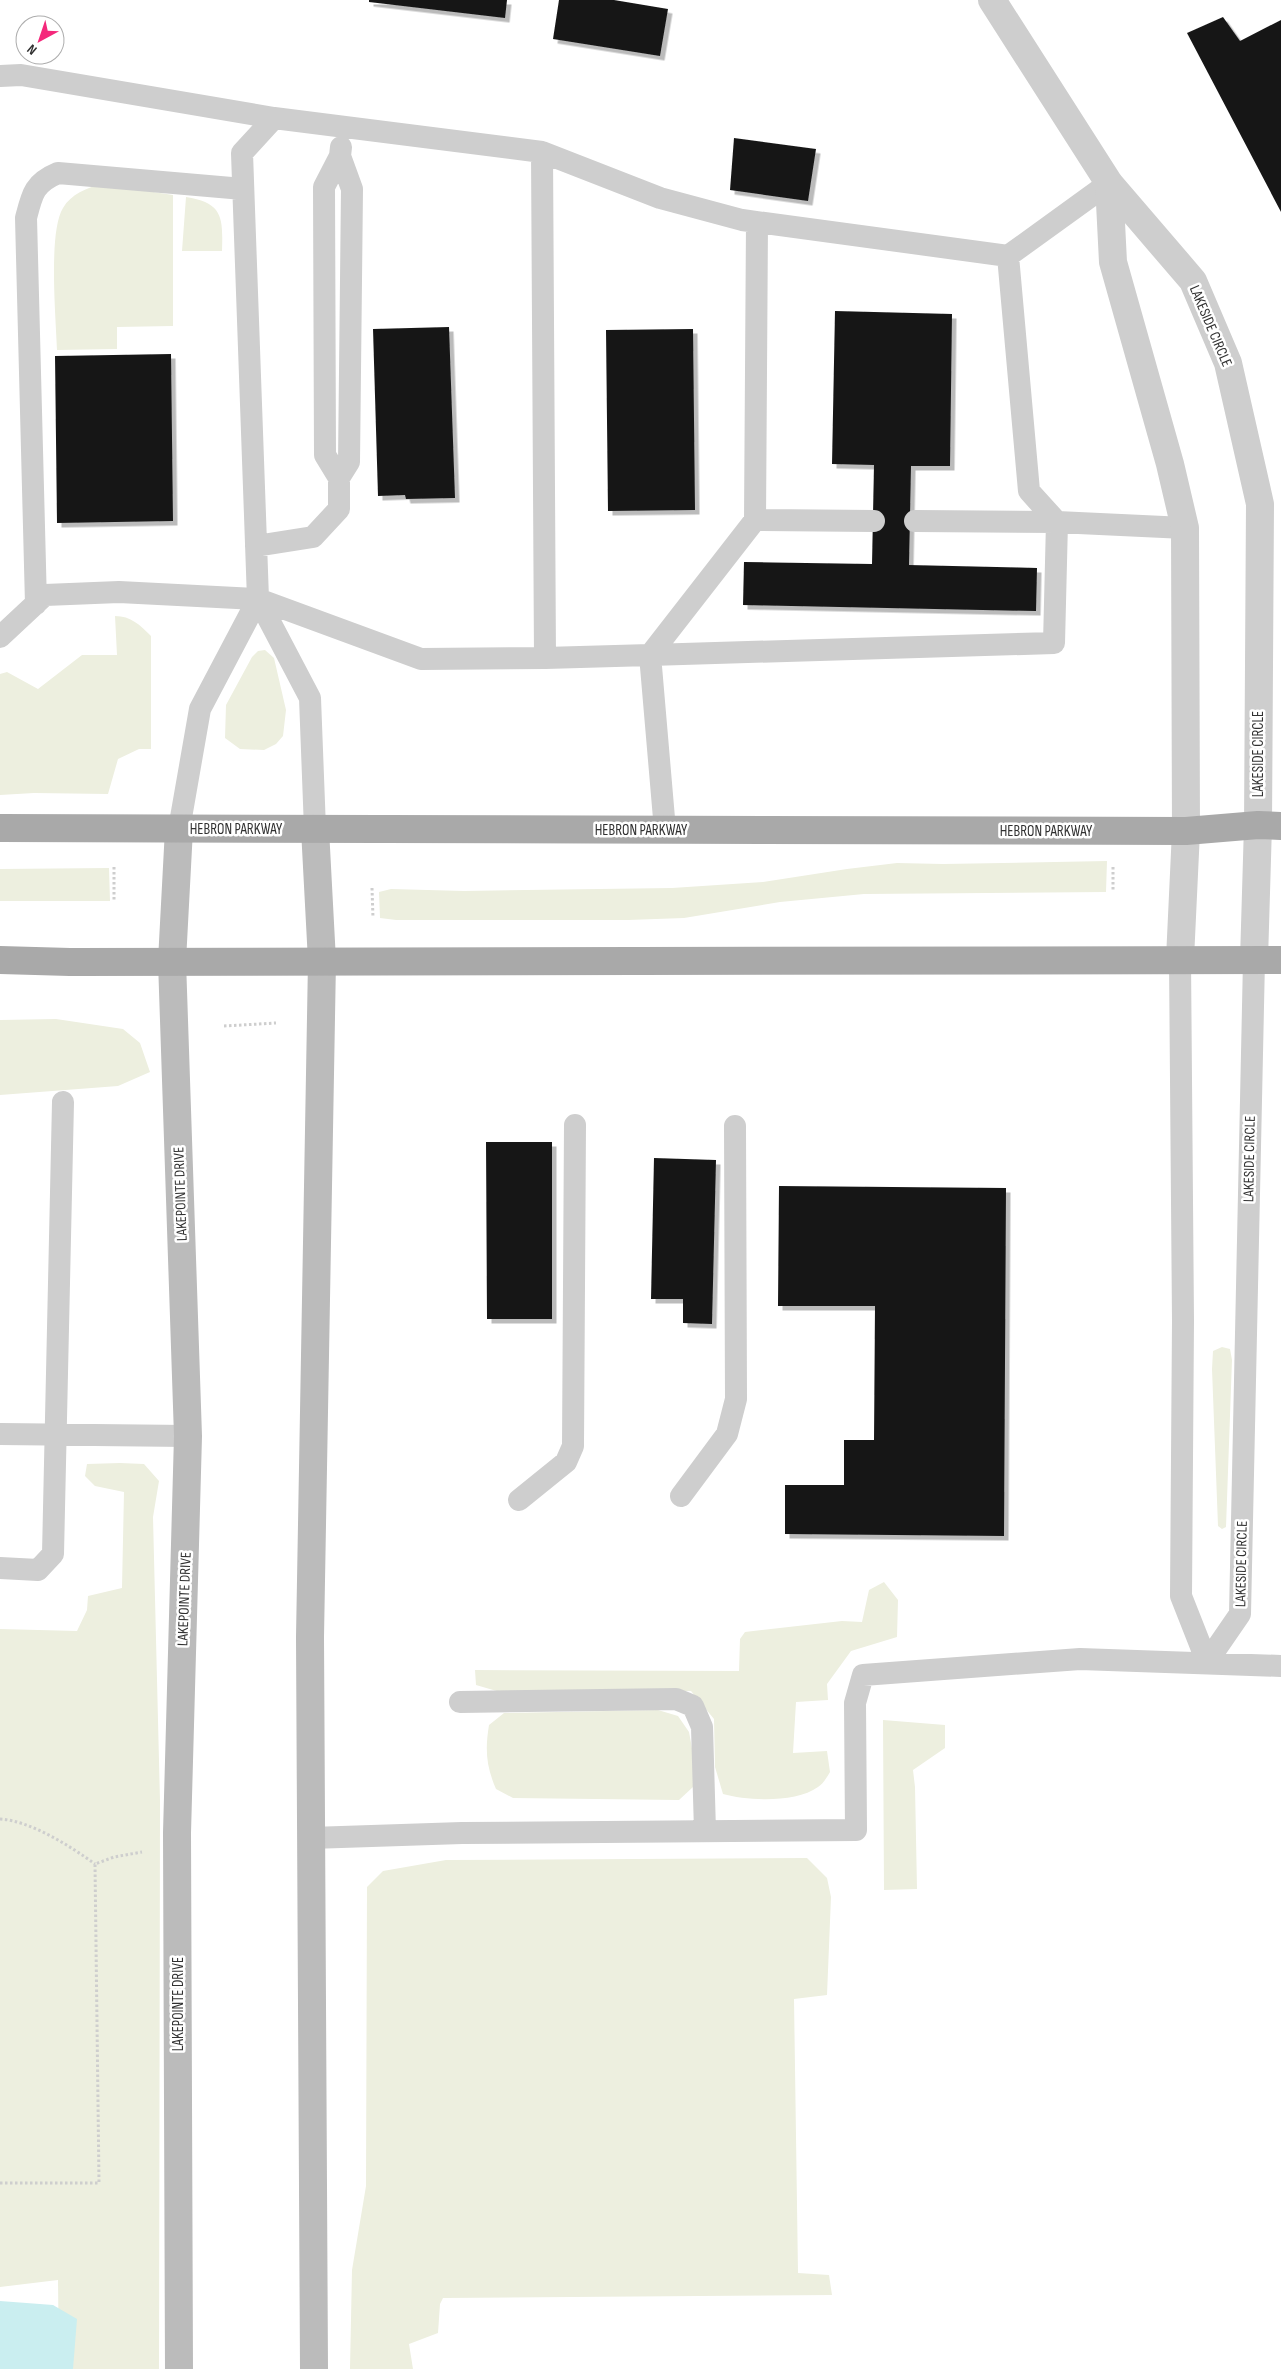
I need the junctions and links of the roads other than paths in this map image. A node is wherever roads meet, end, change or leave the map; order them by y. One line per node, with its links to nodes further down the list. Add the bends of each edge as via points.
1 (992, 0): 6 (street, LAKESIDE CIRCLE)
2 (0, 76): 3 (lane, via 21,75)
3 (274, 118): 4 (lane); 7 (lane, via 242,154)
4 (344, 128): 5 (lane); 15 (lane, via 340,156 352,189 349,462 339,478 339,509 313,537)
5 (542, 152): 8 (lane, via 660,198); 20 (lane)
6 (1109, 183): 9 (lane); 14 (street, LAKESIDE CIRCLE, via 1113,262); 21 (street, LAKESIDE CIRCLE, via 1193,281 1228,362 1260,504)
7 (243, 189): 15 (lane); 17 (lane, via 58,173 44,179 32,194 26,218)
8 (757, 222): 9 (lane); 10 (lane)
9 (1008, 256): 13 (lane, via 1029,491)
10 (755, 520): 11 (lane); 19 (lane)
11 (874, 521)
12 (915, 521): 13 (lane)
13 (1057, 522): 14 (lane); 19 (lane, via 1054,643)
14 (1185, 528): 26 (street, LAKESIDE CIRCLE)
15 (256, 546): 16 (lane)
16 (258, 599): 17 (lane, via 119,592 45,595); 20 (lane, via 421,660); 23 (lane, via 200,709); 24 (lane, via 310,698)
17 (36, 604): 18 (lane)
18 (0, 637)
19 (650, 655): 20 (lane); 25 (lane)
20 (545, 658)
21 (1269, 826): 26 (main road, HEBRON PARKWAY); 29 (street, LAKESIDE CIRCLE)
22 (0, 828): 23 (main road, HEBRON PARKWAY)
23 (179, 829): 24 (main road, HEBRON PARKWAY); 31 (main road, LAKEPOINTE DRIVE)
24 (315, 829): 25 (main road, HEBRON PARKWAY); 32 (main road)
25 (665, 830): 26 (main road, HEBRON PARKWAY)
26 (1186, 831): 27 (street, LAKESIDE CIRCLE)
27 (1180, 959): 29 (main road); 32 (main road); 42 (lane, LAKESIDE CIRCLE, via 1183,1320 1180,1596)
28 (0, 960): 31 (main road)
29 (1254, 960): 30 (main road); 42 (lane, LAKESIDE CIRCLE, via 1240,1614)
30 (1281, 960)
31 (172, 961): 32 (main road); 38 (main road, LAKEPOINTE DRIVE)
32 (322, 961): 46 (main road, via 310,1637)
33 (64, 1102): 37 (lane)
34 (575, 1125): 40 (lane, via 572,1446 566,1462)
35 (735, 1126): 39 (lane, via 736,1399 727,1434)
36 (0, 1434): 37 (lane)
37 (56, 1434): 38 (lane); 41 (lane, via 53,1554 38,1570)
38 (188, 1436): 47 (main road, LAKEPOINTE DRIVE, via 177,1846)
39 (680, 1496)
40 (519, 1500)
41 (0, 1568)
42 (1207, 1662): 43 (lane); 45 (lane, via 1080,1659 863,1675 855,1702 856,1830)
43 (1281, 1666)
44 (460, 1702): 45 (lane, via 676,1699 693,1706 702,1727)
45 (705, 1831): 46 (lane)
46 (311, 1838): 48 (main road)
47 (179, 2369)
48 (314, 2369)

